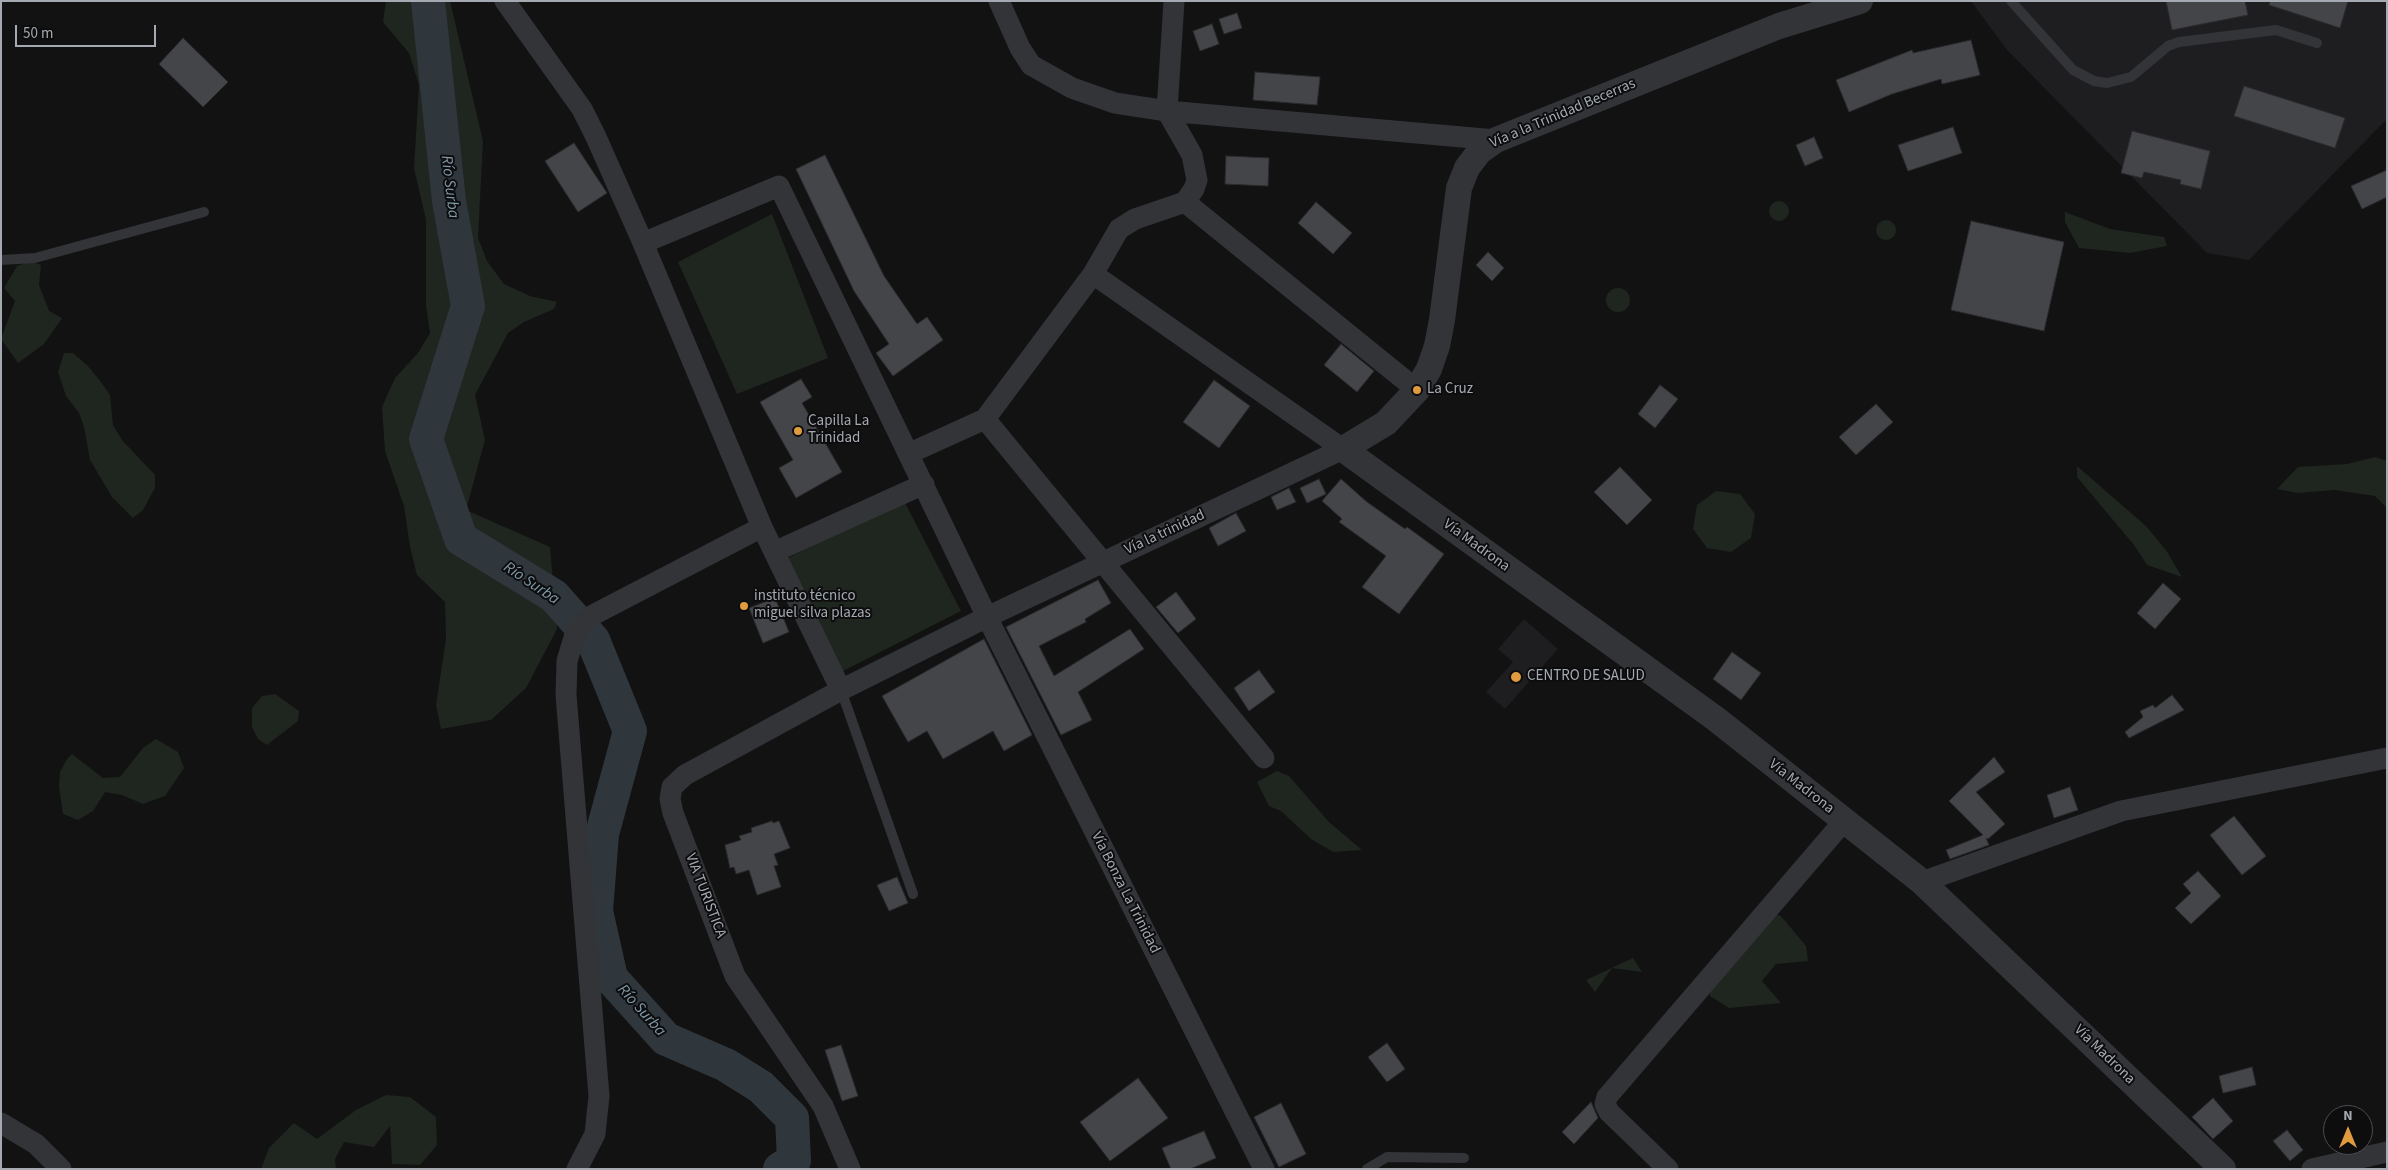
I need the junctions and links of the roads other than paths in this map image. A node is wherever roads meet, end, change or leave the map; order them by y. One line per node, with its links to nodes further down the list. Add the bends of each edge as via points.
1 (505, 1): 11 (street, via 582,109)
2 (999, 1): 7 (street, via 1031,65 1090,96)
3 (1174, 1): 7 (street)
4 (1860, 1): 8 (street, Vía a la Trinidad Becerras, via 1780,26)
5 (2011, 1): 6 (lane, via 2073,70 2094,81 2106,83 2131,77 2168,46 2179,42 2276,30)
6 (2317, 43)
7 (1167, 111): 8 (street); 9 (street, via 1196,168 1197,180)
8 (1496, 140): 14 (street, Vía a la Trinidad Becerras, via 1479,152 1459,188 1437,346)
9 (1185, 202): 13 (street, via 1127,223 1119,230); 14 (street)
10 (204, 212): 12 (lane, via 35,258)
11 (643, 243): 17 (street, Vía Bonza La Trinidad, via 779,186); 19 (street)
12 (1, 260)
13 (1093, 274): 15 (street); 16 (street)
14 (1417, 390): 16 (street, Vía a la Trinidad Becerras, via 1386,423)
15 (985, 419): 17 (street); 21 (street)
16 (1343, 449): 21 (street, Vía la trinidad); 26 (street, Vía Madrona, via 1716,720)
17 (910, 453): 18 (street, Vía Bonza La Trinidad)
18 (924, 484): 20 (street); 22 (street, Vía Bonza La Trinidad)
19 (762, 527): 20 (street); 33 (street, via 583,624 567,661 566,695 599,1096 595,1134)
20 (774, 552): 23 (street)
21 (1103, 562): 22 (street, Vía la trinidad); 24 (street)
22 (987, 616): 23 (street, VIA TURISTICA); 35 (street, Vía Bonza La Trinidad)
23 (841, 690): 28 (lane); 34 (street, VIA TURISTICA, via 685,775 672,786 670,799 735,976 823,1106)
24 (1264, 758)
25 (2387, 758): 27 (street, via 2121,810)
26 (1844, 820): 27 (street, Vía Madrona); 37 (street, via 1607,1097 1605,1104 1609,1112)
27 (1922, 882): 38 (street, Vía Madrona)
28 (913, 894)
29 (1, 1123): 32 (street, via 36,1144)
30 (2387, 1152): 39 (street)
31 (1464, 1158): 36 (lane, via 1387,1157)
32 (61, 1169)
33 (577, 1169)
34 (850, 1169)
35 (1264, 1169)
36 (1367, 1169)
37 (1668, 1169)
38 (2223, 1169)
39 (2312, 1169)

